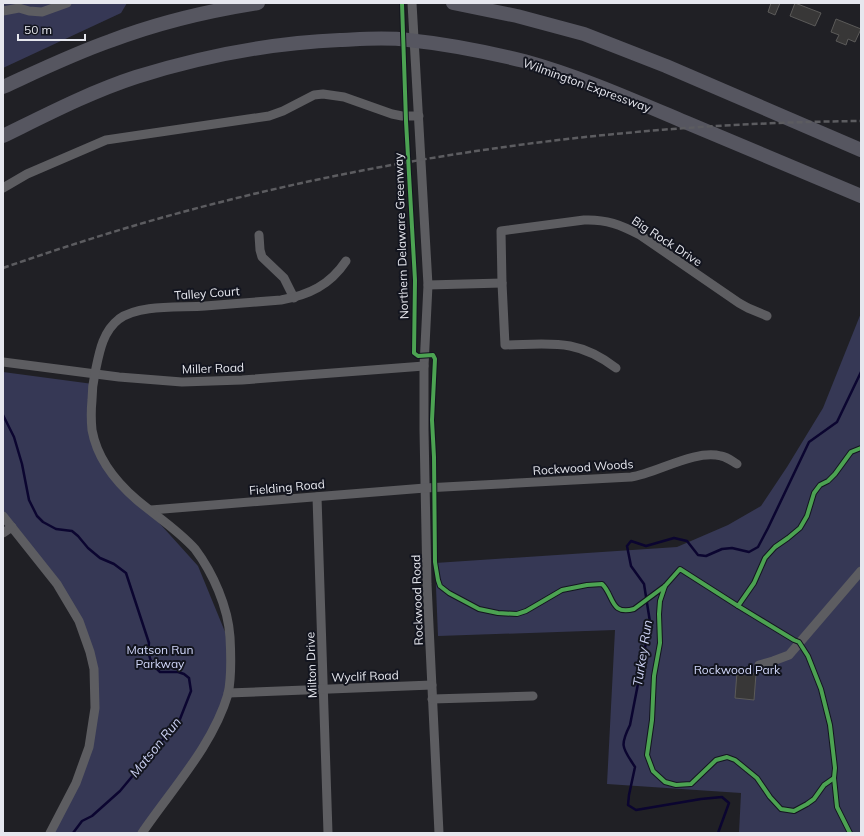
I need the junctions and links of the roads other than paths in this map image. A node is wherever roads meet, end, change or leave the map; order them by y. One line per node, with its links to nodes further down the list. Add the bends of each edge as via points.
1 (67, 3): 5 (street, via 42,12 19,8)
2 (258, 3): 6 (highway, via 225,8 157,25 51,65)
3 (412, 3): 7 (street, Rockwood Road)
4 (453, 3): 9 (highway, via 518,16 584,34 666,66)
5 (3, 11)
6 (3, 87)
7 (419, 116): 10 (street, via 392,114 344,97 314,95 269,116 106,140 27,174); 15 (street, Rockwood Road)
8 (3, 136): 11 (highway, Wilmington Expressway, via 121,83 204,58 293,43 375,38 407,40 446,45 540,66 634,100)
9 (861, 150)
10 (3, 188)
11 (861, 196)
12 (259, 235): 16 (street, via 262,257 284,278)
13 (346, 261): 16 (street, Talley Court, via 322,286)
14 (502, 283): 15 (street); 17 (street, Big Rock Drive, via 501,231 597,219 629,229 739,303); 20 (street, via 505,345 574,346 596,354)
15 (428, 285): 19 (street, Rockwood Road)
16 (294, 298): 21 (street, Talley Court, via 155,309 129,314 116,322 103,339)
17 (768, 316)
18 (3, 362): 21 (street, Miller Road)
19 (424, 366): 21 (street, Miller Road, via 189,382); 23 (street, Rockwood Road)
20 (616, 368)
21 (95, 374): 25 (street, Talley Court, via 91,418 96,443 118,482)
22 (737, 464): 23 (street, Rockwood Woods, via 720,456 705,455 630,477)
23 (425, 488): 24 (street, Fielding Road); 31 (street, Rockwood Road)
24 (317, 497): 25 (street, Fielding Road); 32 (street, Milton Drive)
25 (151, 510): 33 (street, Talley Court, via 194,549 214,579 230,634)
26 (3, 516): 27 (street)
27 (12, 527): 28 (street); 36 (street, via 57,584 79,621 94,669 95,708 89,747 76,783)
28 (3, 532)
29 (861, 571): 30 (street, via 789,655)
30 (759, 665)
31 (432, 685): 32 (street, Wyclif Road); 35 (street, Rockwood Road)
32 (324, 690): 33 (street, Wyclif Road); 38 (street, Milton Drive)
33 (228, 693): 37 (street, Talley Court, via 206,742)
34 (533, 696): 35 (street)
35 (432, 699): 39 (street, Rockwood Road)
36 (50, 833)
37 (142, 833)
38 (328, 833)
39 (439, 833)

